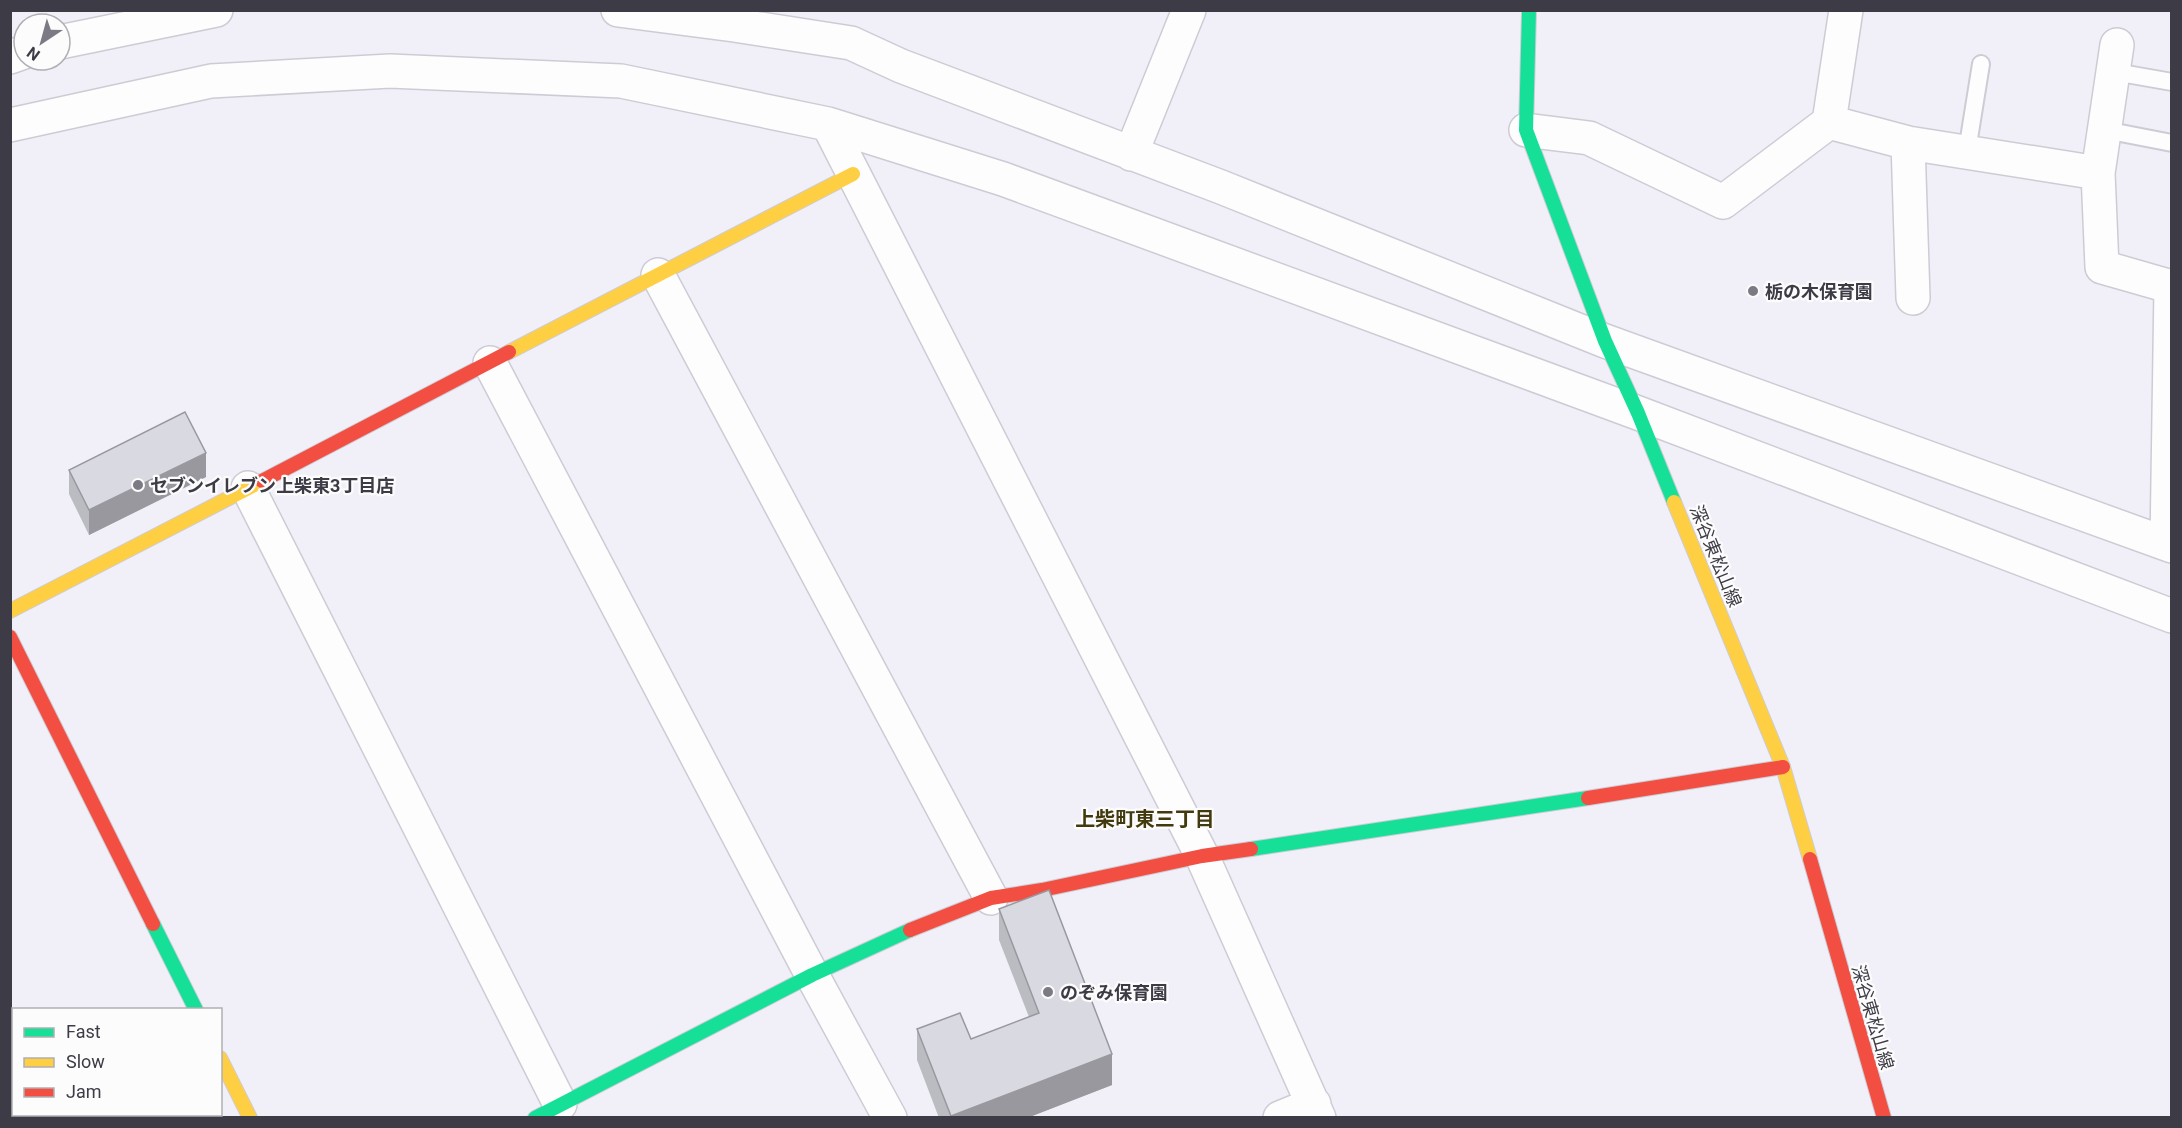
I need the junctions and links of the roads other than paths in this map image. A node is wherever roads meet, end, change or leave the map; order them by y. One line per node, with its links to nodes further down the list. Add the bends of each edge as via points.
1 (216, 10): 6 (street)
2 (618, 10): 18 (street, via 851,43)
3 (1189, 10): 18 (street)
4 (1529, 10): 13 (street, 深谷東松山線)
5 (1846, 10): 10 (street)
6 (72, 40)
7 (2116, 59): 9 (lane); 14 (street)
8 (1982, 64): 17 (lane)
9 (2172, 81)
10 (1829, 122): 13 (street, via 1723,202 1589,138); 15 (street)
11 (828, 124): 12 (street, via 621,81 390,71 211,81); 20 (street); 26 (street, via 1003,179)
12 (10, 125)
13 (1526, 130): 24 (street, 深谷東松山線)
14 (2105, 130): 16 (lane); 19 (street)
15 (1908, 143): 17 (street); 23 (street)
16 (2172, 143)
17 (1967, 151): 19 (street)
18 (1131, 154): 24 (street)
19 (2098, 173): 22 (street, via 2102,267)
20 (853, 174): 21 (street); 33 (street)
21 (658, 275): 25 (street); 34 (street)
22 (2171, 287): 28 (street)
23 (1912, 298)
24 (1605, 340): 26 (street, 深谷東松山線); 28 (street)
25 (490, 363): 27 (street); 35 (street)
26 (1638, 413): 30 (street); 32 (street, 深谷東松山線)
27 (248, 488): 29 (street); 38 (street)
28 (2169, 545)
29 (10, 611)
30 (2172, 616)
31 (10, 637): 36 (street)
32 (1783, 767): 33 (street); 43 (street, 深谷東松山線)
33 (1202, 856): 34 (street); 39 (street)
34 (991, 898): 35 (street)
35 (812, 975): 38 (street); 41 (street)
36 (195, 1008)
37 (222, 1062): 40 (street)
38 (547, 1111)
39 (1317, 1111): 42 (street)
40 (250, 1118)
41 (890, 1118)
42 (1280, 1118)
43 (1884, 1118)

